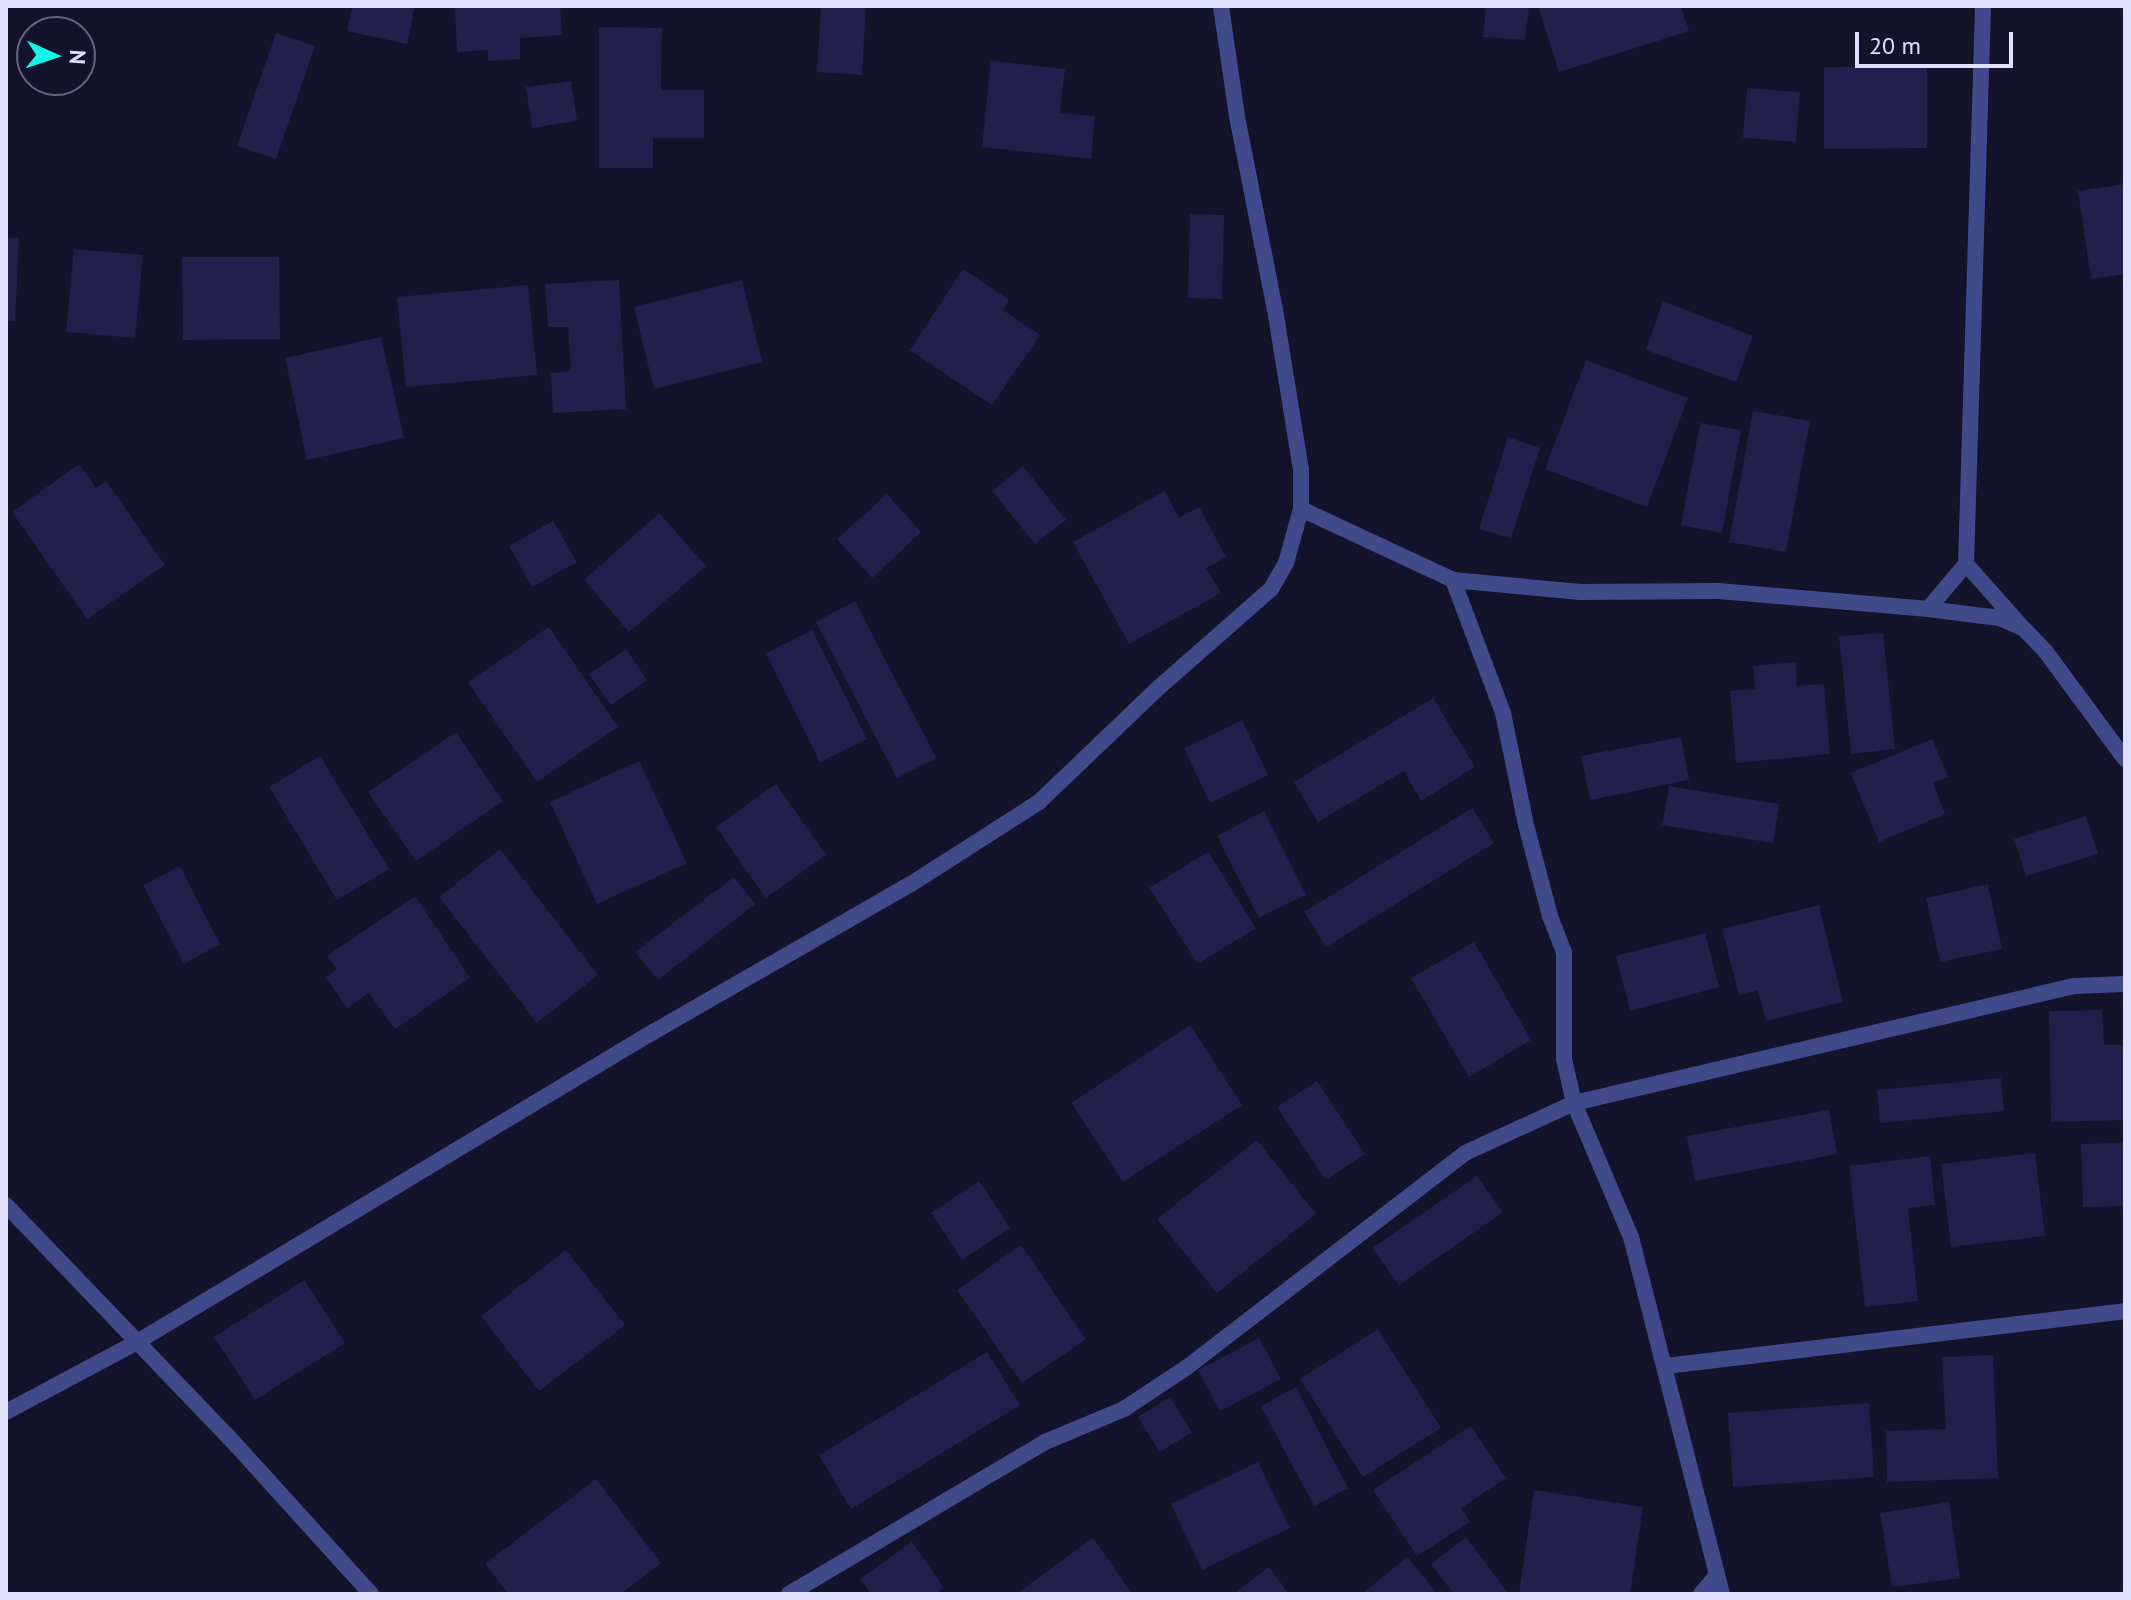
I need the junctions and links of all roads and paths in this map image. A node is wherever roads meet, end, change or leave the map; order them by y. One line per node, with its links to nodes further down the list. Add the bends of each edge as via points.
1 (1221, 6): 3 (street, via 1294,417)
2 (1983, 6): 4 (street)
3 (1301, 509): 5 (street); 13 (street, via 1286,563 1271,589 1039,802 911,884 641,1039)
4 (1966, 564): 6 (street); 7 (street)
5 (1453, 580): 6 (street, via 1580,592 1719,591); 10 (street, via 1503,713 1526,825 1564,952 1564,1059)
6 (1928, 609): 7 (street, via 1999,618)
7 (2023, 628): 8 (street)
8 (2125, 759)
9 (2125, 984): 10 (street, via 2074,986)
10 (1574, 1103): 14 (street, via 1631,1237); 18 (street, via 1465,1153 1186,1368 1124,1409 1045,1442)
11 (6, 1205): 13 (street)
12 (2125, 1311): 14 (street)
13 (137, 1342): 15 (street); 17 (street)
14 (1666, 1366): 16 (street)
15 (6, 1412)
16 (1717, 1575): 19 (street); 20 (street)
17 (371, 1594)
18 (789, 1594)
19 (1701, 1594)
20 (1722, 1594)

